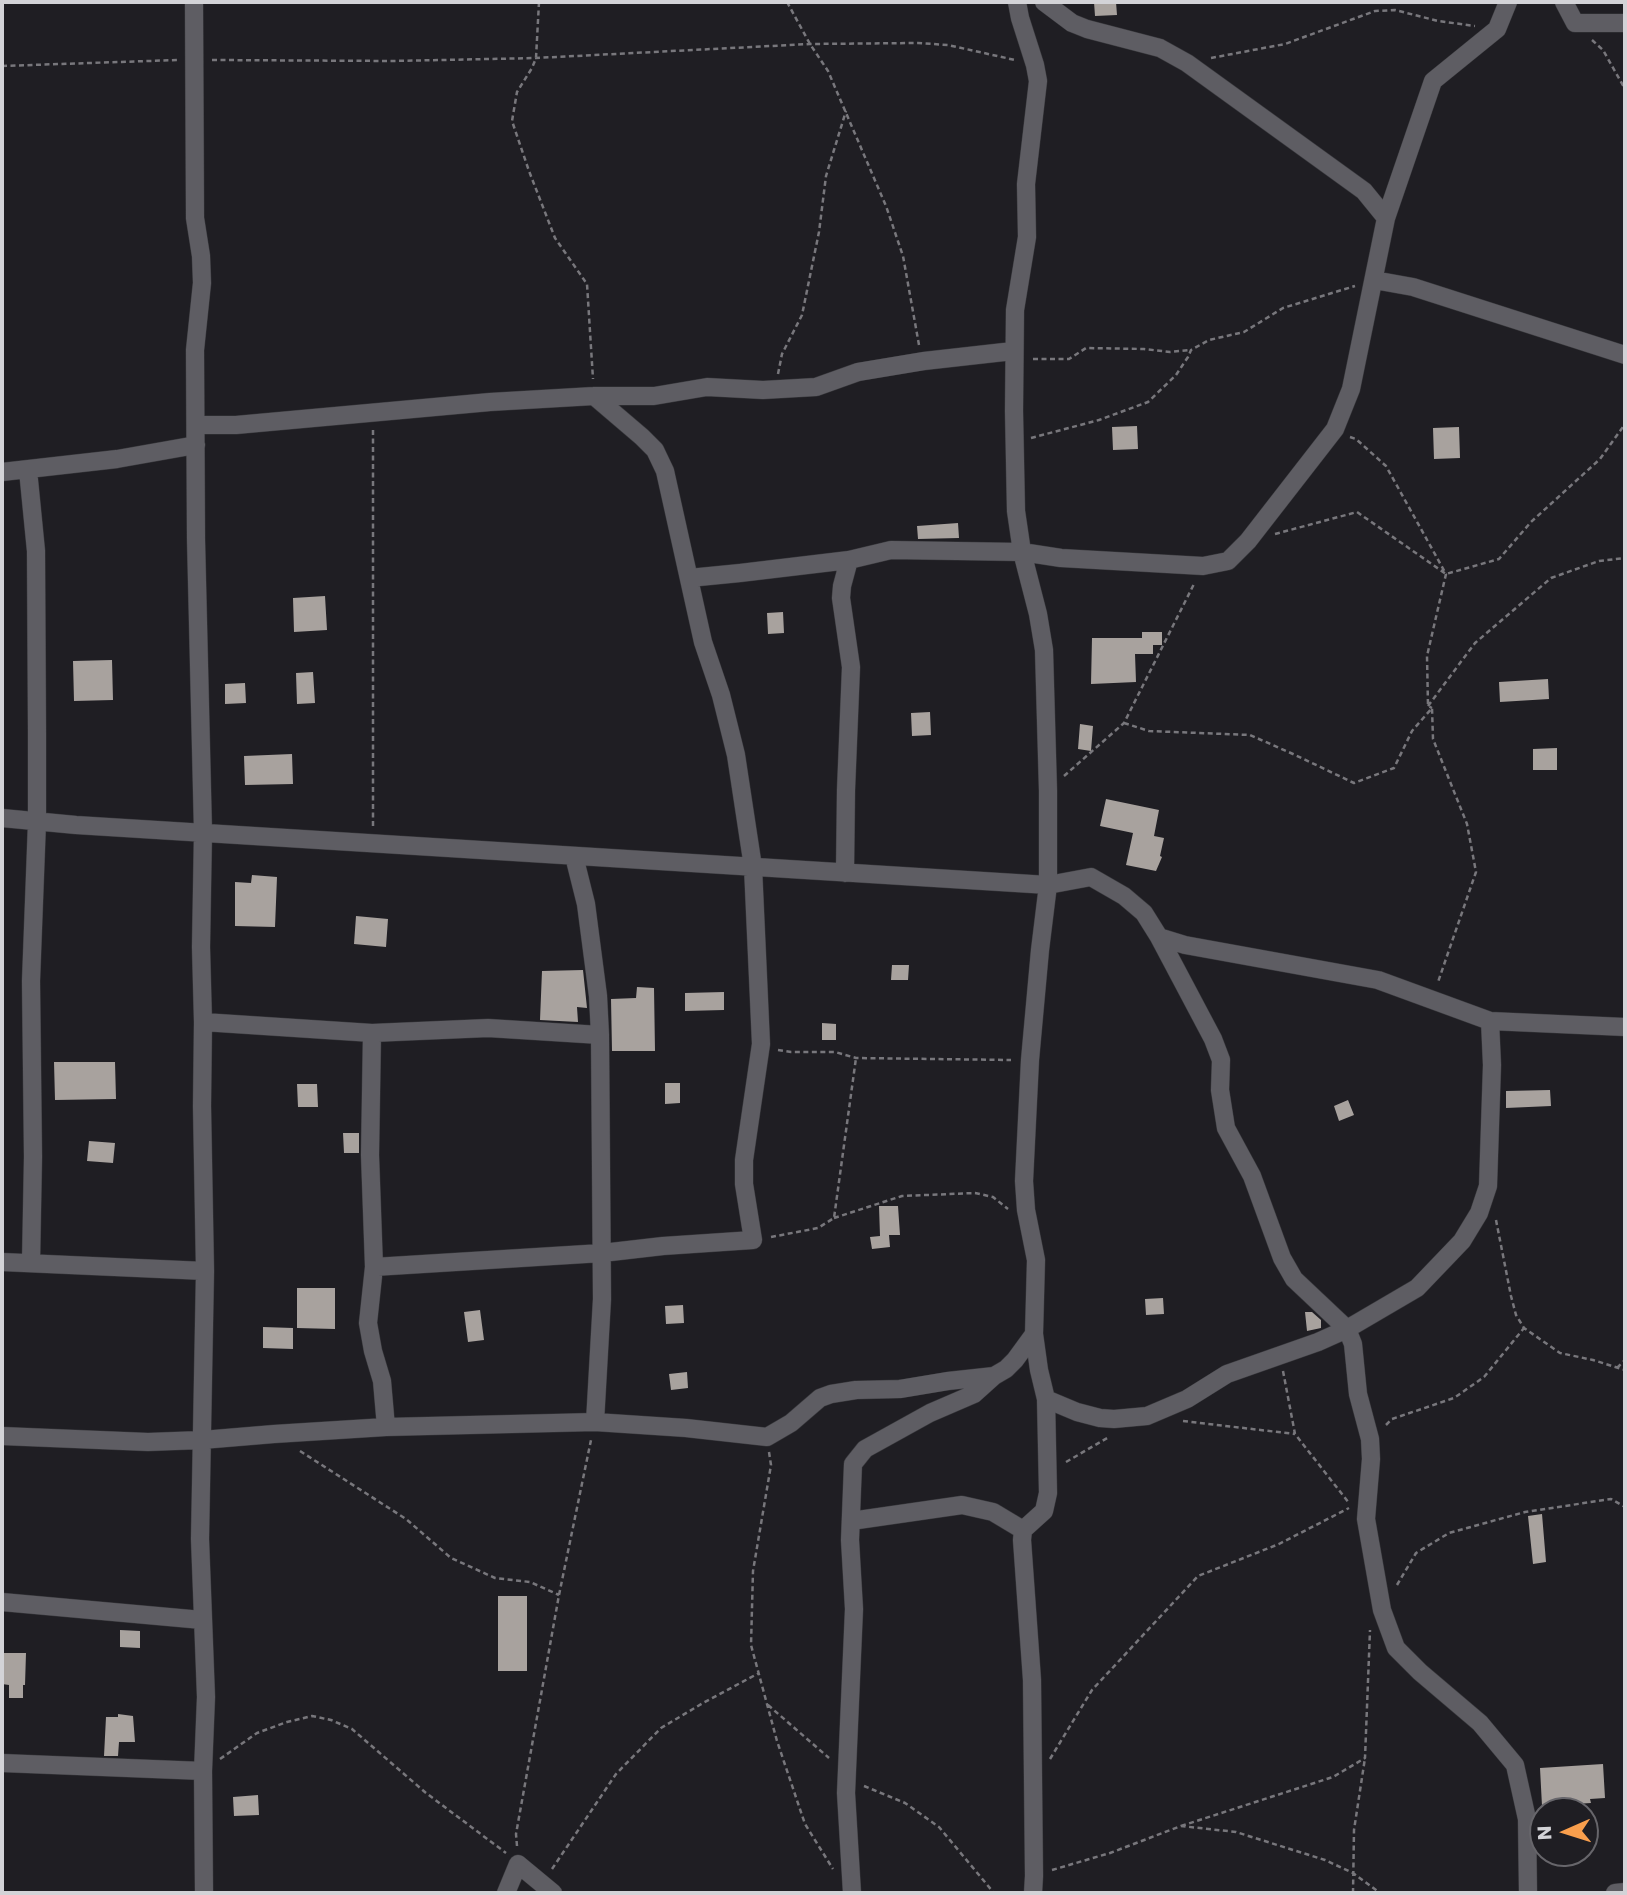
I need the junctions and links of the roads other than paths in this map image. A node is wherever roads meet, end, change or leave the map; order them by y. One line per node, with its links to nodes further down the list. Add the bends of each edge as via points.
1 (194, 2): 12 (street, via 195,218 202,284 195,350)
2 (1017, 2): 9 (street, via 1038,81)
3 (1044, 2): 7 (street, via 1072,23 1160,48 1187,63 1364,191)
4 (1508, 2): 7 (street, via 1497,29 1433,81)
5 (1564, 2): 6 (street, via 1575,23)
6 (1625, 23)
7 (1386, 218): 8 (street)
8 (1374, 280): 10 (street, via 1413,287); 16 (street, via 1351,390 1335,429 1228,561 1203,566)
9 (1013, 351): 11 (street, via 858,372 816,387 707,387 654,396); 16 (street, via 1016,511)
10 (1625, 355)
11 (594, 396): 12 (street); 18 (street, via 655,450)
12 (196, 425): 13 (street)
13 (197, 445): 14 (street); 21 (street)
14 (28, 470): 15 (street); 20 (street, via 36,551)
15 (2, 472)
16 (1022, 552): 17 (street, via 891,550); 25 (street, via 1044,650)
17 (849, 560): 18 (street); 24 (street, via 841,598 851,667)
18 (689, 578): 23 (street, via 736,755)
19 (2, 818): 20 (street)
20 (37, 822): 21 (street); 34 (street, via 31,981)
21 (203, 832): 22 (street); 28 (street)
22 (574, 856): 23 (street); 31 (street, via 587,915)
23 (753, 867): 24 (street); 32 (street, via 761,1044 744,1160 753,1240)
24 (845, 873): 25 (street)
25 (1048, 886): 26 (street, via 1091,877 1124,896 1144,914); 38 (street, via 1030,1060 1024,1181 1036,1261)
26 (1159, 937): 27 (street, via 1378,980); 37 (street, via 1213,1039 1220,1060 1226,1128 1252,1176 1282,1258 1294,1279)
27 (1490, 1021): 29 (street); 37 (street, via 1488,1186 1479,1213 1462,1241 1416,1288)
28 (203, 1022): 30 (street); 36 (street)
29 (1625, 1027)
30 (372, 1033): 31 (street, via 488,1028); 35 (street)
31 (600, 1035): 32 (street)
32 (602, 1253): 35 (street); 41 (street)
33 (2, 1262): 34 (street)
34 (31, 1263): 36 (street)
35 (374, 1267): 42 (street, via 368,1323 382,1381)
36 (205, 1271): 44 (street)
37 (1347, 1329): 40 (street, via 1227,1374 1187,1399 1147,1416 1100,1418); 57 (street, via 1370,1439 1366,1519 1382,1610 1396,1648 1480,1723 1515,1765 1527,1819)
38 (1034, 1334): 39 (street, via 1006,1370); 40 (street)
39 (994, 1376): 41 (street, via 831,1394 767,1437); 45 (street, via 974,1394 865,1449 853,1464)
40 (1046, 1399): 46 (street, via 1048,1493 1044,1511)
41 (595, 1422): 42 (street)
42 (386, 1427): 44 (street)
43 (2, 1436): 44 (street)
44 (202, 1440): 48 (street)
45 (850, 1521): 46 (street, via 962,1505 993,1512); 56 (street, via 854,1609 846,1773)
46 (1023, 1530): 51 (street, via 1032,1680)
47 (2, 1602): 48 (street)
48 (202, 1620): 50 (street)
49 (2, 1763): 50 (street)
50 (203, 1771): 54 (street)
51 (1033, 1884)
52 (548, 1889): 55 (street, via 518,1864)
53 (1625, 1892): 58 (street)
54 (204, 1893)
55 (506, 1893)
56 (852, 1893)
57 (1528, 1893)
58 (1615, 1893)

